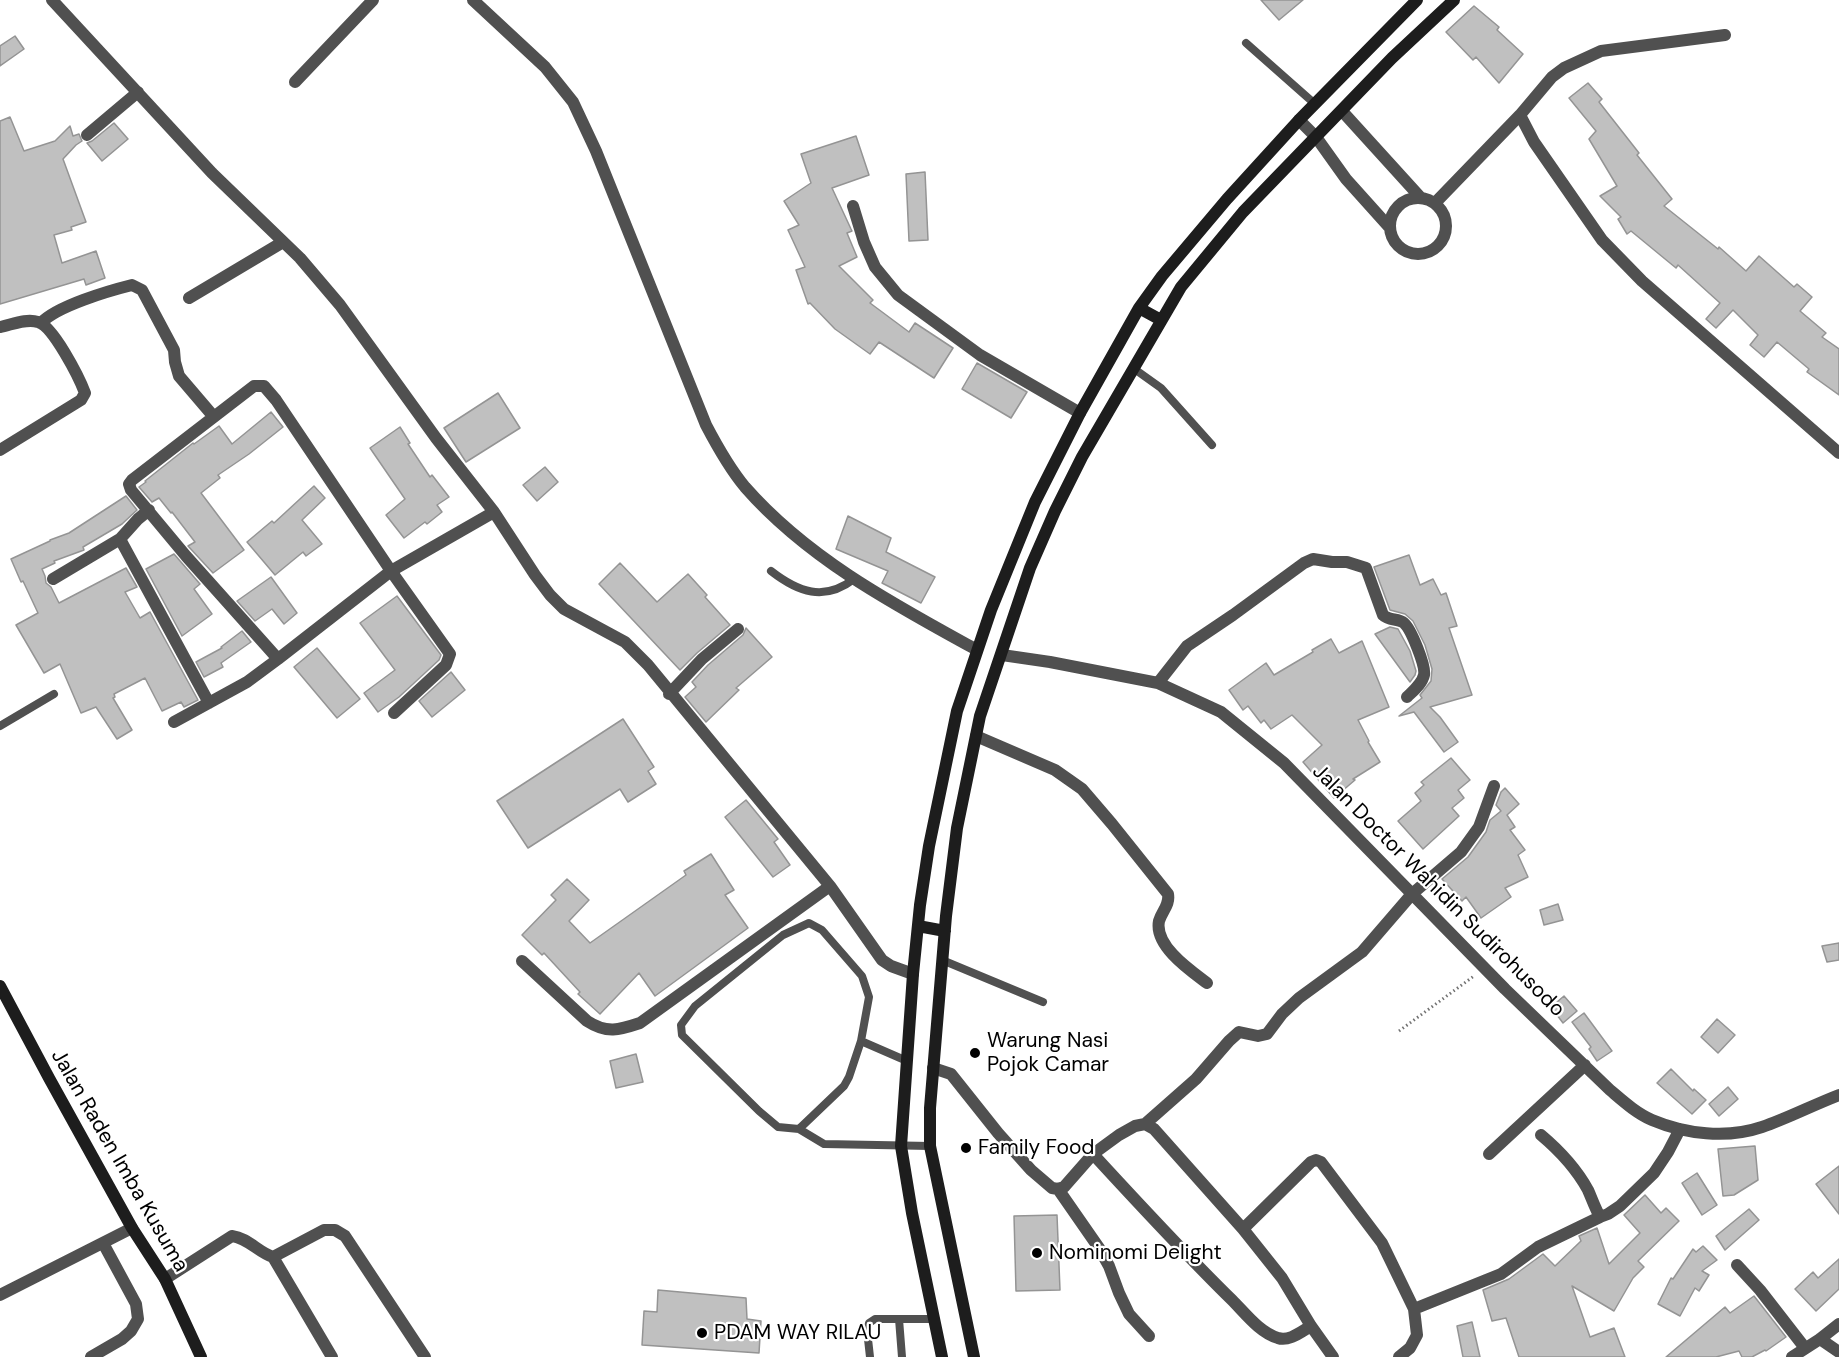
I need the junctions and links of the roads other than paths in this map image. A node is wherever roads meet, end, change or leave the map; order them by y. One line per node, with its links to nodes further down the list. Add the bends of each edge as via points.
1 (52, 0): 9 (street)
2 (373, 0): 8 (street)
3 (473, 0): 42 (street, via 545,67 573,102 716,444 744,485 785,528)
4 (1417, 0): 10 (main road)
5 (1454, 0): 11 (main road)
6 (1725, 35): 12 (street, via 1601,51 1552,77)
7 (1246, 43): 10 (lane)
8 (295, 82)
9 (138, 92): 14 (street); 20 (street, via 212,173)
10 (1315, 104): 13 (main road)
11 (1342, 111): 15 (main road); 16 (street)
12 (1520, 115): 17 (street); 33 (street, via 1551,168 1602,240 1650,288)
13 (1299, 120): 15 (street); 21 (main road)
14 (87, 135)
15 (1316, 137): 19 (street, via 1346,179); 22 (main road)
16 (1421, 198): 17 (street); 19 (street, via 1398,206)
17 (1435, 203): 19 (street, via 1444,216 1446,232 1431,250 1408,252 1396,243)
18 (854, 206): 29 (street, via 875,267 898,295 980,355)
19 (1390, 228)
20 (283, 242): 23 (street); 37 (street, via 340,305)
21 (1187, 246): 22 (main road); 24 (main road)
22 (1204, 258): 25 (main road)
23 (189, 298)
24 (1139, 308): 25 (main road); 29 (main road)
25 (1161, 320): 28 (main road)
26 (41, 323): 27 (street, via 28,321); 30 (street, via 56,311 132,285 141,290 174,350 179,376); 32 (street, via 51,332 85,393 81,400)
27 (0, 327)
28 (1132, 369): 31 (lane, via 1161,388); 36 (main road)
29 (1080, 413): 34 (main road)
30 (214, 417): 35 (street, via 129,484); 39 (street, via 254,386 264,386)
31 (1212, 445)
32 (0, 450)
33 (1839, 453)
34 (1035, 502): 36 (main road); 44 (main road)
35 (149, 510): 38 (street); 46 (street)
36 (1054, 511): 45 (main road, via 1030,568)
37 (494, 512): 39 (street); 48 (street, via 535,574 564,609 625,642)
38 (120, 539): 41 (street); 51 (street)
39 (391, 571): 46 (street); 53 (street, via 450,654 446,665)
40 (771, 571): 42 (lane, via 802,590 813,592 843,588)
41 (53, 579)
42 (854, 579): 44 (street)
43 (738, 629): 48 (street)
44 (977, 650): 52 (main road)
45 (1002, 655): 47 (street, Jalan Doctor Wahidin Sudirohusodo); 54 (main road)
46 (279, 659): 51 (street)
47 (1158, 682): 50 (street, via 1187,646 1313,559 1366,567 1383,615 1406,625 1424,669 1421,683); 60 (street, Jalan Doctor Wahidin Sudirohusodo, via 1221,712 1284,763)
48 (669, 693): 59 (street)
49 (54, 694): 56 (lane)
50 (1407, 697)
51 (209, 703): 55 (street)
52 (957, 711): 54 (main road); 61 (main road, via 929,846)
53 (394, 713)
54 (980, 716): 57 (main road)
55 (174, 722)
56 (0, 726)
57 (976, 736): 62 (main road, via 957,828); 66 (street, via 1055,770 1082,789 1168,894 1169,901 1158,923 1162,939 1178,961)
58 (1494, 786): 60 (street, via 1479,827 1461,852)
59 (830, 886): 64 (street, via 640,1023 618,1030 596,1027 586,1021); 65 (street, via 882,960)
60 (1412, 894): 71 (street, Jalan Doctor Wahidin Sudirohusodo); 74 (street, via 1362,952 1299,998 1270,1032 1258,1036 1239,1032 1196,1079)
61 (918, 926): 62 (main road); 65 (main road)
62 (945, 931): 63 (main road)
63 (942, 960): 68 (lane); 72 (main road)
64 (522, 962)
65 (913, 974): 70 (main road)
66 (1207, 983)
67 (0, 986): 84 (main road, Jalan Raden Imba Kusuma)
68 (1043, 1002)
69 (861, 1041): 70 (lane); 75 (lane, via 844,1086); 75 (lane, via 869,997 862,976 822,930 809,923 783,935 695,1006 681,1025 682,1035 759,1111 778,1127)
70 (907, 1061): 78 (main road)
71 (1585, 1065): 76 (street, Jalan Doctor Wahidin Sudirohusodo, via 1629,1106 1650,1119); 81 (street)
72 (933, 1068): 79 (main road); 82 (street, via 951,1074 1031,1170)
73 (1839, 1095): 76 (street, Jalan Doctor Wahidin Sudirohusodo, via 1760,1128 1721,1133)
74 (1145, 1124): 80 (street, via 1135,1126); 85 (street, via 1154,1129)
75 (799, 1129): 78 (lane, via 824,1144)
76 (1680, 1129): 83 (street, via 1654,1173 1620,1206)
77 (1541, 1135): 83 (street, via 1569,1161)
78 (901, 1146): 79 (lane); 93 (main road)
79 (930, 1146): 107 (main road)
80 (1094, 1154): 82 (street, via 1065,1187); 95 (street, via 1193,1262 1261,1328 1283,1339)
81 (1489, 1154)
82 (1058, 1189): 96 (street, via 1099,1248 1130,1314)
83 (1600, 1217): 91 (street, via 1538,1247 1501,1274)
84 (132, 1228): 86 (street); 89 (main road, Jalan Raden Imba Kusuma)
85 (1244, 1229): 91 (street, via 1311,1162 1321,1162 1382,1243); 95 (street, via 1282,1278)
86 (103, 1243): 90 (street); 100 (street, via 136,1304 138,1319 122,1339)
87 (273, 1257): 89 (street, via 241,1237 232,1236); 102 (street); 103 (street, via 324,1230 335,1230 345,1236)
88 (1737, 1265): 98 (street)
89 (165, 1279): 101 (main road, Jalan Raden Imba Kusuma)
90 (0, 1295)
91 (1414, 1309): 109 (street, via 1417,1335)
92 (899, 1319): 93 (lane); 104 (lane, via 875,1319 869,1323); 105 (lane)
93 (934, 1319): 106 (main road)
94 (1839, 1324): 97 (street)
95 (1311, 1326): 108 (street)
96 (1149, 1336)
97 (1820, 1339): 98 (street); 99 (street)
98 (1805, 1348): 110 (street)
99 (1839, 1352)
100 (91, 1357)
101 (201, 1357)
102 (333, 1357)
103 (425, 1357)
104 (870, 1357)
105 (902, 1357)
106 (942, 1357)
107 (975, 1357)
108 (1333, 1357)
109 (1399, 1357)
110 (1792, 1357)

